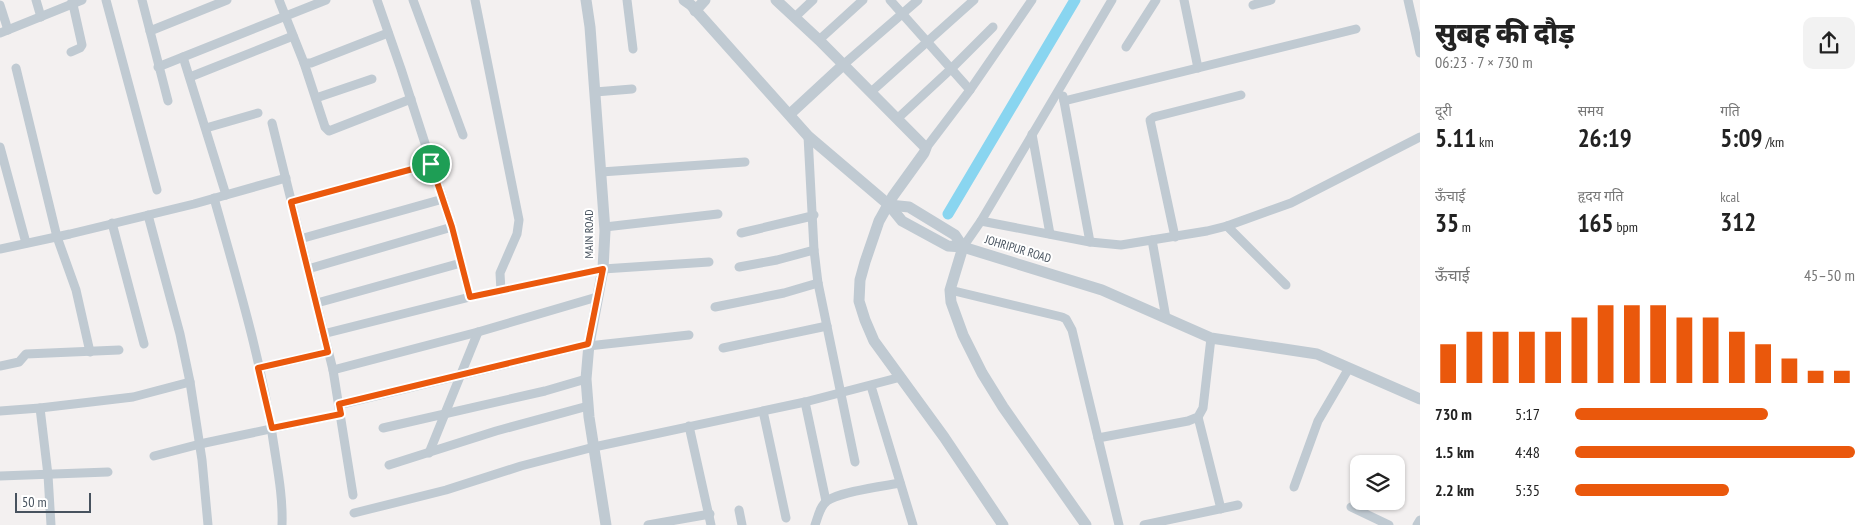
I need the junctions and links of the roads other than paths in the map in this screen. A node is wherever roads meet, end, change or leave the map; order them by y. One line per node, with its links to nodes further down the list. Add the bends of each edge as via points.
1 (36, 0): 32 (street)
2 (106, 0): 79 (street)
3 (142, 0): 35 (street)
4 (227, 0): 35 (street)
5 (279, 0): 30 (street)
6 (326, 0): 30 (street)
7 (377, 0): 37 (street)
8 (414, 0): 70 (street)
9 (475, 0): 111 (street, via 519,220 517,234 500,274)
10 (586, 0): 57 (street, MAIN ROAD)
11 (627, 0): 42 (street)
12 (705, 0): 26 (street)
13 (776, 0): 31 (street)
14 (813, 0): 31 (street)
15 (863, 0): 39 (street)
16 (890, 0): 29 (street)
17 (918, 0): 29 (street)
18 (974, 0): 40 (street)
19 (1032, 0): 56 (street)
20 (1112, 0): 54 (street)
21 (1156, 0): 41 (street)
22 (1184, 0): 51 (street)
23 (1271, 0): 27 (street)
24 (1408, 0): 44 (street)
25 (76, 1): 32 (street); 43 (street, via 82,45)
26 (689, 4): 65 (street, JOHRIPUR ROAD)
27 (1253, 4)
28 (0, 6): 36 (street)
29 (903, 13): 40 (street); 47 (street)
30 (285, 16): 38 (street); 45 (street)
31 (795, 16): 39 (street)
32 (41, 17): 36 (street)
33 (993, 27): 50 (street)
34 (1356, 28): 51 (street)
35 (150, 31): 48 (street)
36 (4, 32)
37 (388, 33): 46 (street); 61 (street)
38 (293, 36): 46 (street); 52 (street)
39 (819, 40): 47 (street)
40 (928, 41): 50 (street); 58 (street)
41 (1126, 47)
42 (633, 49)
43 (71, 52)
44 (1420, 53)
45 (183, 57): 48 (street); 52 (street)
46 (304, 63): 60 (street)
47 (843, 65): 58 (street); 65 (street)
48 (158, 67): 63 (street)
49 (16, 68): 95 (street)
50 (952, 68): 56 (street); 66 (street)
51 (1198, 68): 62 (street)
52 (190, 77): 68 (street)
53 (372, 79): 60 (street)
54 (1061, 86): 62 (street); 69 (street)
55 (632, 89): 57 (street)
56 (970, 90): 74 (street)
57 (595, 92): 77 (street, MAIN ROAD)
58 (871, 92): 66 (street)
59 (1241, 96): 96 (street, via 1150,120)
60 (316, 98): 61 (street, via 328,131)
61 (411, 99): 76 (street)
62 (1064, 101): 100 (street)
63 (168, 102)
64 (258, 113): 68 (street)
65 (790, 114): 71 (street, JOHRIPUR ROAD)
66 (897, 118): 74 (street)
67 (272, 123): 78 (street)
68 (206, 128): 80 (street)
69 (1032, 134): 88 (street); 94 (street)
70 (463, 136)
71 (808, 136): 84 (street, JOHRIPUR ROAD); 87 (street)
72 (1420, 137): 90 (street, via 1291,203)
73 (0, 147): 99 (street)
74 (926, 148): 84 (street)
75 (745, 162): 77 (street)
76 (431, 164): 82 (street); 83 (street)
77 (601, 172): 92 (street, MAIN ROAD)
78 (286, 178): 80 (street); 83 (street)
79 (157, 190)
80 (226, 195): 81 (street)
81 (214, 198): 86 (street); 130 (street)
82 (443, 199): 91 (street); 97 (street)
83 (291, 202): 97 (street)
84 (889, 205): 101 (street, JOHRIPUR ROAD, via 902,220 948,246); 101 (street, via 909,207 955,235); 134 (street, via 879,221 865,262 859,301 874,341)
85 (718, 214): 92 (street)
86 (148, 215): 89 (street); 136 (street)
87 (814, 215): 93 (street); 103 (street)
88 (981, 221): 94 (street); 101 (street)
89 (112, 224): 95 (street); 123 (street)
90 (1227, 226): 96 (street); 110 (street)
91 (452, 227): 105 (street); 107 (street)
92 (604, 227): 108 (street, MAIN ROAD)
93 (741, 233)
94 (1050, 234): 100 (street)
95 (57, 237): 99 (street); 127 (street, via 74,283)
96 (1175, 237): 98 (street)
97 (300, 239): 107 (street)
98 (1152, 240): 100 (street, via 1121,245); 117 (street)
99 (26, 242): 102 (street)
100 (1090, 242)
101 (963, 247): 112 (street); 117 (street, JOHRIPUR ROAD, via 1102,290)
102 (0, 248)
103 (814, 250): 106 (street); 109 (street)
104 (709, 262): 108 (street)
105 (461, 263): 113 (street); 115 (street)
106 (739, 267)
107 (308, 269): 115 (street)
108 (603, 269): 111 (street); 114 (street, MAIN ROAD)
109 (818, 283): 116 (street); 118 (street)
110 (1286, 284)
111 (501, 290): 113 (street)
112 (950, 290): 151 (street, via 1066,319 1072,330); 183 (street, via 963,335 982,373)
113 (470, 297): 120 (street)
114 (597, 297): 119 (street); 124 (street, MAIN ROAD)
115 (317, 303): 120 (street)
116 (715, 306)
117 (1166, 318): 122 (street, JOHRIPUR ROAD)
118 (827, 326): 125 (street); 138 (street)
119 (478, 332): 132 (street); 133 (street)
120 (323, 334): 128 (street)
121 (689, 335): 124 (street)
122 (1211, 338): 131 (street, JOHRIPUR ROAD, via 1318,354); 147 (street, via 1203,408)
123 (144, 344)
124 (588, 345): 133 (street); 135 (street, MAIN ROAD)
125 (723, 348)
126 (119, 350): 127 (street)
127 (90, 352): 129 (street, via 26,354 19,362)
128 (328, 352): 130 (street); 132 (street)
129 (0, 366)
130 (258, 368): 149 (street)
131 (1349, 368): 139 (street, JOHRIPUR ROAD); 162 (street, via 1318,421)
132 (333, 370): 143 (street)
133 (461, 375): 143 (street); 146 (street)
134 (901, 377): 137 (street); 182 (street)
135 (586, 379): 141 (street, MAIN ROAD); 146 (street)
136 (190, 382): 142 (street, via 133,397); 152 (street)
137 (871, 386): 138 (street); 161 (street)
138 (840, 394): 140 (street); 156 (street)
139 (1420, 399)
140 (805, 402): 145 (street); 164 (street)
141 (588, 406): 153 (street, MAIN ROAD); 154 (street)
142 (40, 408): 144 (street); 159 (street)
143 (340, 409): 149 (street); 163 (street)
144 (0, 411)
145 (763, 411): 148 (street); 171 (street)
146 (444, 414): 150 (street); 154 (street)
147 (1198, 417): 151 (street); 166 (street)
148 (689, 426): 153 (street); 170 (street)
149 (272, 428): 152 (street); 175 (street)
150 (383, 428)
151 (1098, 438): 184 (street)
152 (200, 444): 155 (street); 174 (street)
153 (594, 447): 169 (street); 176 (street, MAIN ROAD)
154 (429, 453): 157 (street)
155 (154, 456)
156 (855, 462)
157 (389, 465)
158 (108, 472): 159 (street)
159 (48, 475): 160 (street); 173 (street)
160 (0, 476)
161 (900, 483): 164 (street); 181 (street)
162 (1294, 487)
163 (352, 495)
164 (826, 501): 180 (street)
165 (1238, 505): 166 (street)
166 (1221, 509): 185 (street)
167 (739, 510): 179 (street)
168 (1357, 510): 186 (street)
169 (354, 513)
170 (710, 514): 177 (street); 178 (street)
171 (786, 518)
172 (1420, 520): 187 (street)
173 (51, 525)
174 (208, 525)
175 (282, 525)
176 (606, 525)
177 (648, 525)
178 (711, 525)
179 (742, 525)
180 (815, 525)
181 (913, 525)
182 (1002, 525)
183 (1086, 525)
184 (1119, 525)
185 (1144, 525)
186 (1389, 525)
187 (1417, 525)

